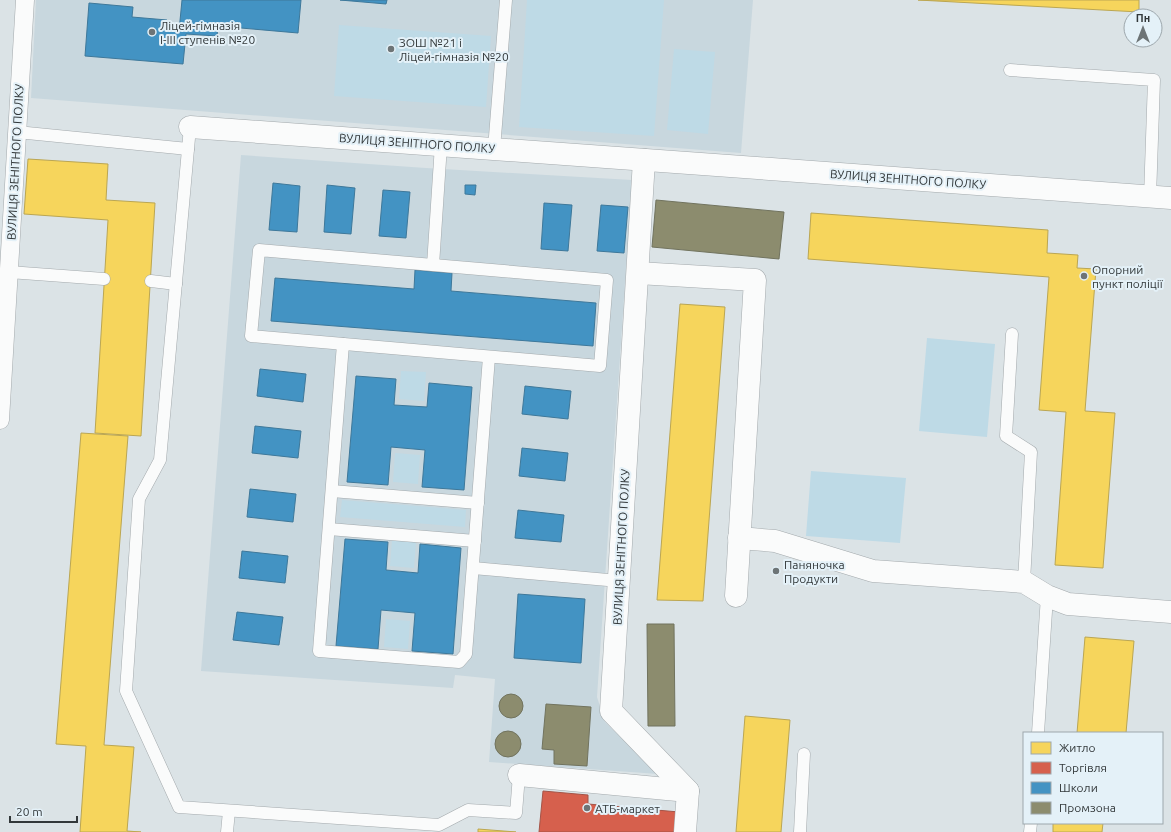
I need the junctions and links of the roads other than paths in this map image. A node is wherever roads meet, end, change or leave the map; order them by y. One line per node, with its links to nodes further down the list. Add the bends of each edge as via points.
1 (25, 0): 5 (street, ВУЛИЦЯ ЗЕНІТНОГО ПОЛКУ)
2 (506, 0): 8 (lane)
3 (1010, 70): 10 (lane, via 1154,80)
4 (190, 127): 6 (street, ВУЛИЦЯ ЗЕНІТНОГО ПОЛКУ); 7 (lane)
5 (17, 132): 7 (lane); 12 (street, ВУЛИЦЯ ЗЕНІТНОГО ПОЛКУ)
6 (441, 145): 8 (street, ВУЛИЦЯ ЗЕНІТНОГО ПОЛКУ); 11 (lane)
7 (188, 149): 16 (lane)
8 (494, 149): 9 (street, ВУЛИЦЯ ЗЕНІТНОГО ПОЛКУ)
9 (644, 160): 10 (street, ВУЛИЦЯ ЗЕНІТНОГО ПОЛКУ); 13 (street, ВУЛИЦЯ ЗЕНІТНОГО ПОЛКУ)
10 (1160, 197)
11 (432, 265): 18 (lane, via 258,250 251,336); 19 (lane, via 607,280 600,366)
12 (9, 272): 14 (lane); 20 (street, ВУЛИЦЯ ЗЕНІТНОГО ПОЛКУ)
13 (638, 273): 24 (street, via 755,280); 27 (street, ВУЛИЦЯ ЗЕНІТНОГО ПОЛКУ)
14 (104, 279)
15 (150, 281): 16 (lane)
16 (176, 284): 36 (lane, via 160,460 139,499 126,691 179,807)
17 (1012, 334): 28 (lane, via 1006,436 1031,452)
18 (343, 344): 19 (lane); 21 (lane)
19 (489, 357): 22 (lane)
20 (0, 420)
21 (332, 491): 22 (lane); 23 (lane)
22 (478, 502): 25 (lane)
23 (329, 529): 25 (lane); 26 (lane, via 319,651 459,662 466,654)
24 (739, 538): 28 (street, via 775,540 873,571); 29 (street)
25 (475, 540): 26 (lane)
26 (472, 568): 27 (lane)
27 (619, 582): 35 (street, ВУЛИЦЯ ЗЕНІТНОГО ПОЛКУ, via 611,711)
28 (1024, 582): 30 (street)
29 (736, 596)
30 (1047, 596): 31 (street, via 1068,604); 32 (lane)
31 (1171, 612)
32 (1038, 732)
33 (804, 754): 39 (lane)
34 (519, 775): 35 (street); 36 (lane, via 516,813 468,810 439,825)
35 (688, 791): 38 (street)
36 (229, 811): 37 (lane)
37 (227, 832)
38 (685, 832)
39 (800, 832)

